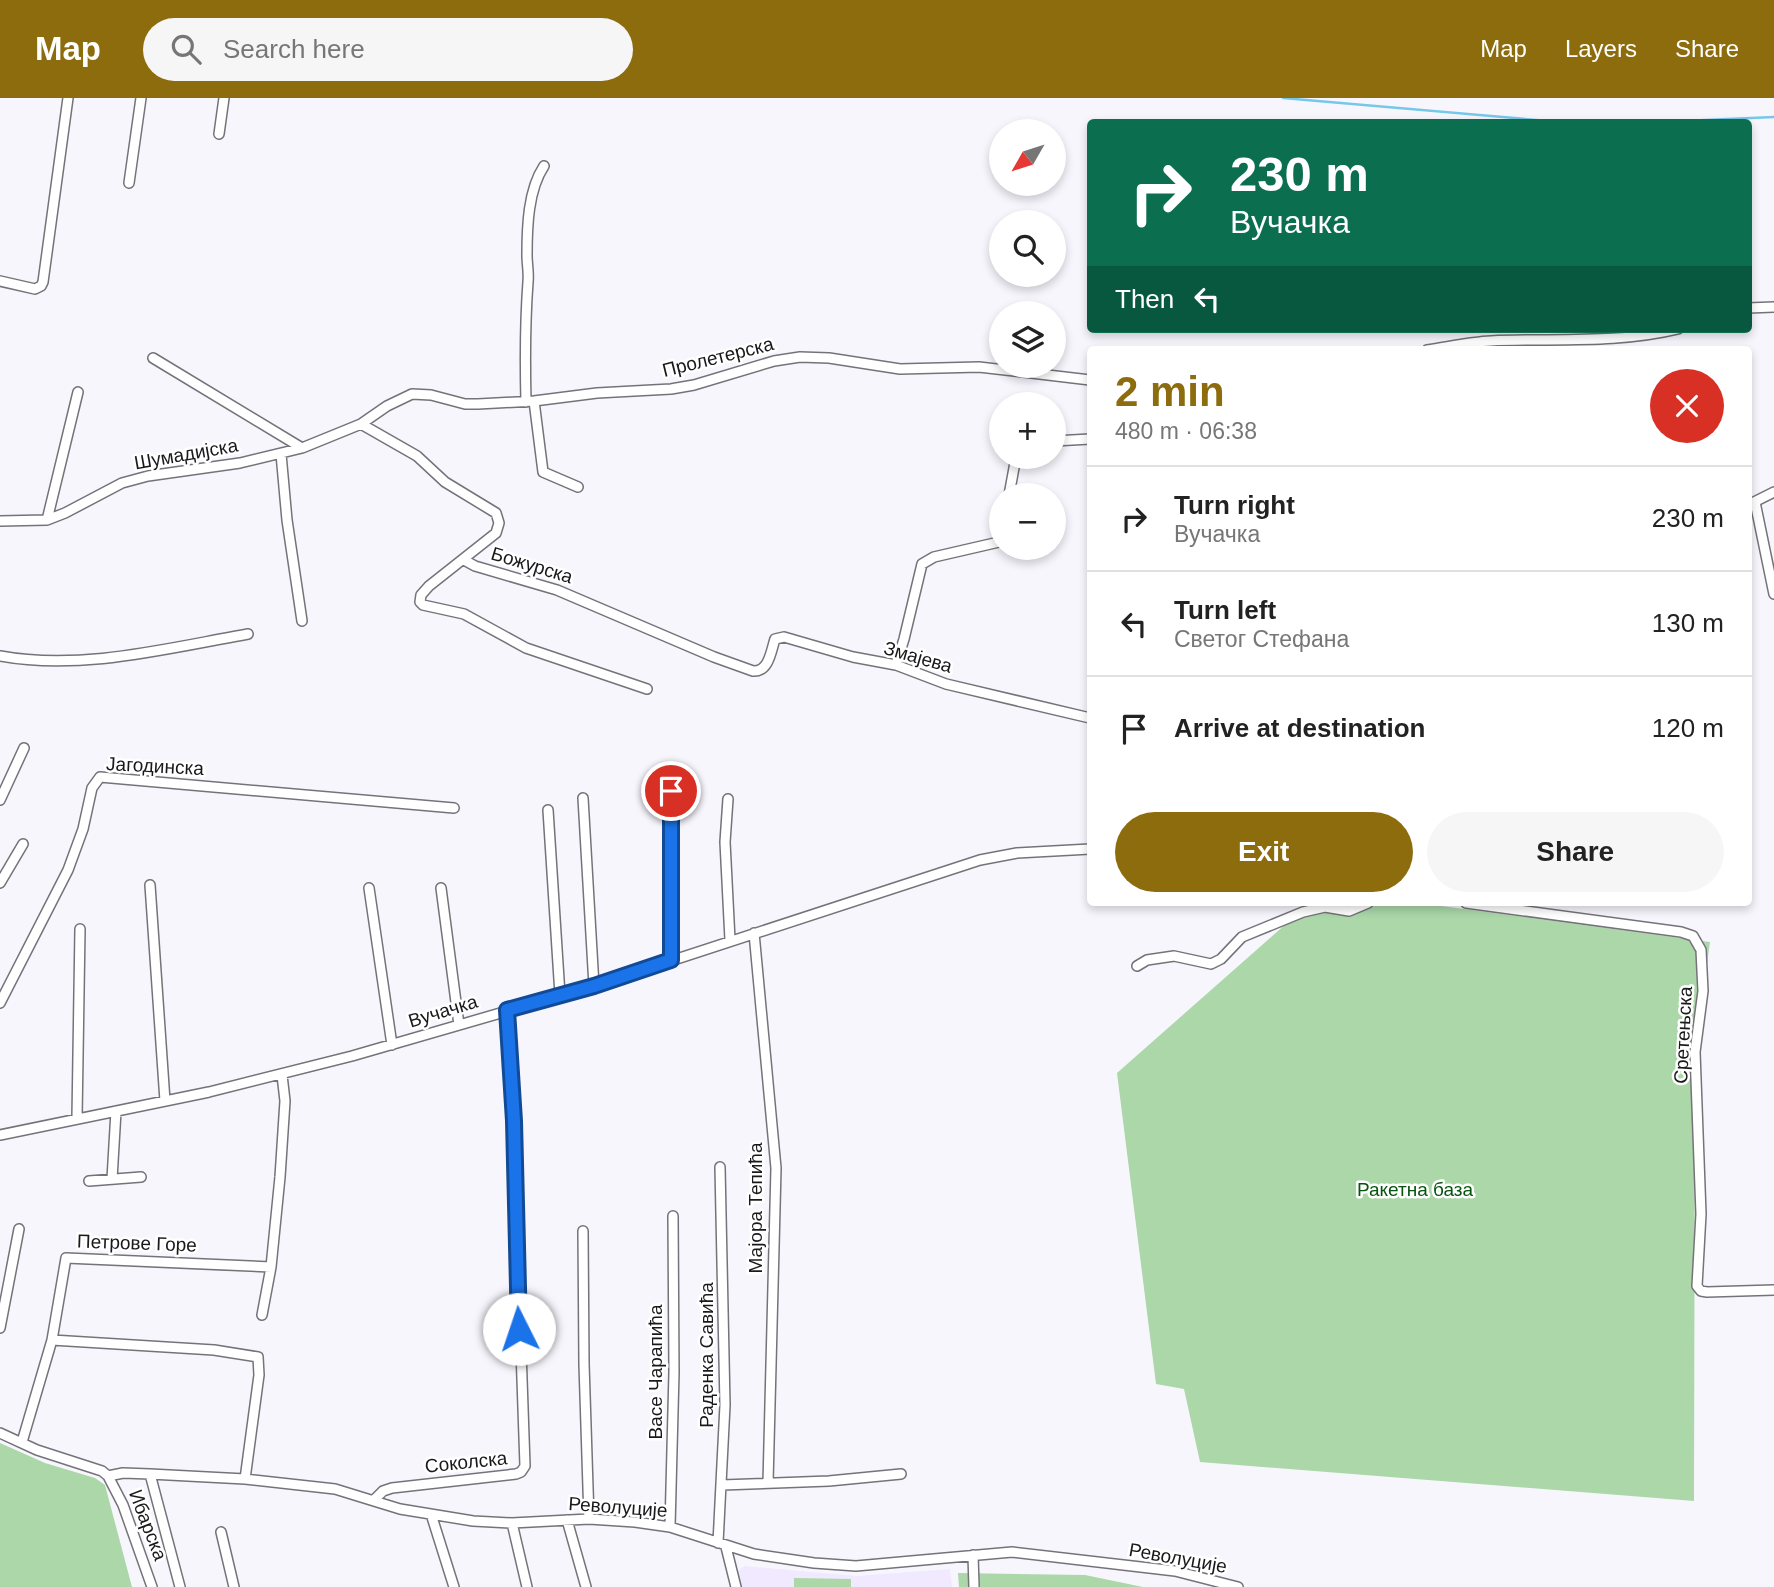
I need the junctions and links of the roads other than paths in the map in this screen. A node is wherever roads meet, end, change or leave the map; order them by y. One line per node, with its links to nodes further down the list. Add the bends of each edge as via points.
1 (68, 98): 7 (street, via 43,282 34,289)
2 (141, 98): 6 (street)
3 (224, 98): 4 (street)
4 (219, 134)
5 (544, 166): 15 (street, via 533,195 527,255)
6 (129, 183)
7 (0, 281)
8 (1774, 307): 9 (street)
9 (1752, 308)
10 (1661, 333): 11 (street)
11 (1455, 346)
12 (153, 358): 19 (street)
13 (1087, 380): 15 (street, Пролетерска, via 979,367 900,369 800,357 671,389)
14 (78, 392): 24 (street)
15 (530, 401): 16 (street, Пролетерска, via 465,404 412,394); 21 (street, via 543,472)
16 (361, 424): 19 (street, Пролетерска); 27 (street, via 417,456 445,482 496,513 496,533)
17 (1087, 439): 18 (street)
18 (1066, 440)
19 (302, 449): 20 (street, Шумадијска)
20 (281, 454): 24 (street, Шумадијска, via 122,483); 29 (street)
21 (578, 487)
22 (1774, 492): 23 (street)
23 (1752, 503): 28 (street)
24 (47, 520): 25 (street, Шумадијска)
25 (0, 521)
26 (989, 544): 32 (street, via 922,564)
27 (464, 560): 33 (street, Божурска, via 557,590 714,657); 34 (street, Божурска, via 429,586 419,602 464,614 526,648)
28 (1774, 594)
29 (302, 621)
30 (248, 634): 31 (street, via 95,659)
31 (0, 656)
32 (896, 665): 33 (street, Змајева, via 779,636 766,666); 35 (street, Змајева, via 946,684)
33 (759, 671)
34 (647, 689)
35 (1087, 717)
36 (24, 748): 40 (street)
37 (671, 791): 54 (street)
38 (583, 798): 56 (street)
39 (728, 799): 53 (street, via 725,842)
40 (0, 800)
41 (454, 808): 58 (street, Јагодинска, via 100,777 92,788 68,870)
42 (548, 810): 57 (street)
43 (23, 844): 45 (street)
44 (1087, 849): 52 (street, Вучачка, via 1007,854)
45 (0, 883)
46 (150, 885): 63 (street)
47 (369, 888): 61 (street)
48 (441, 888): 60 (street)
49 (1361, 906): 55 (street, via 1349,911 1325,907 1303,912 1242,937 1211,964 1174,956)
50 (1488, 906): 75 (street, Сретењска, via 1692,936 1701,950 1703,991 1695,1052 1701,1214 1697,1286 1707,1292)
51 (79, 929): 65 (street)
52 (754, 933): 53 (street, Вучачка); 85 (street, Мајора Тепића, via 776,1168)
53 (730, 940): 54 (street, Вучачка)
54 (671, 960): 56 (street, Вучачка)
55 (1137, 966)
56 (594, 986): 57 (street, Вучачка)
57 (560, 995): 59 (street, Вучачка)
58 (0, 1003)
59 (507, 1010): 60 (street, Вучачка); 87 (street, Соколска, via 525,1466 516,1474 393,1488)
60 (459, 1025): 61 (street, Вучачка)
61 (392, 1045): 62 (street, Вучачка)
62 (282, 1075): 63 (street, Вучачка); 74 (street, via 285,1101)
63 (165, 1101): 64 (street, Вучачка)
64 (116, 1111): 65 (street, Вучачка); 69 (street)
65 (77, 1118): 66 (street, Вучачка)
66 (0, 1135)
67 (720, 1167): 86 (street, Раденка Савића, via 725,1405)
68 (141, 1177): 69 (street)
69 (112, 1179): 70 (street)
70 (89, 1181)
71 (673, 1216): 92 (street, Васе Чарапића)
72 (19, 1229): 77 (street)
73 (583, 1231): 89 (street)
74 (271, 1268): 76 (street); 78 (street, Петрове Горе, via 66,1258)
75 (1774, 1290)
76 (261, 1315)
77 (0, 1328)
78 (52, 1340): 80 (street, Петрове Горе); 84 (street, via 258,1357)
79 (0, 1433): 80 (street, Револуције)
80 (22, 1443): 83 (street, Револуције)
81 (150, 1474): 83 (street, Револуције); 84 (street, Револуције); 97 (street)
82 (901, 1474): 85 (street)
83 (108, 1476): 96 (street, Ибарска)
84 (245, 1479): 87 (street, Револуције, via 335,1489)
85 (768, 1483): 86 (street)
86 (722, 1485): 94 (street, Раденка Савића)
87 (374, 1500): 88 (street, Револуције)
88 (431, 1514): 91 (street, Револуције); 99 (street)
89 (589, 1519): 90 (street, Револуције); 92 (street, Револуције)
90 (567, 1520): 91 (street, Револуције); 101 (street)
91 (512, 1523): 100 (street)
92 (670, 1527): 94 (street, Револуције)
93 (220, 1532): 98 (street)
94 (722, 1545): 95 (street, Револуције, via 793,1561 856,1566); 102 (street, Раденка Савића)
95 (973, 1555): 103 (street); 104 (street, Револуције, via 1054,1556 1175,1571)
96 (152, 1587)
97 (180, 1587)
98 (234, 1587)
99 (454, 1587)
100 (527, 1587)
101 (586, 1587)
102 (736, 1587)
103 (974, 1587)
104 (1238, 1587)

